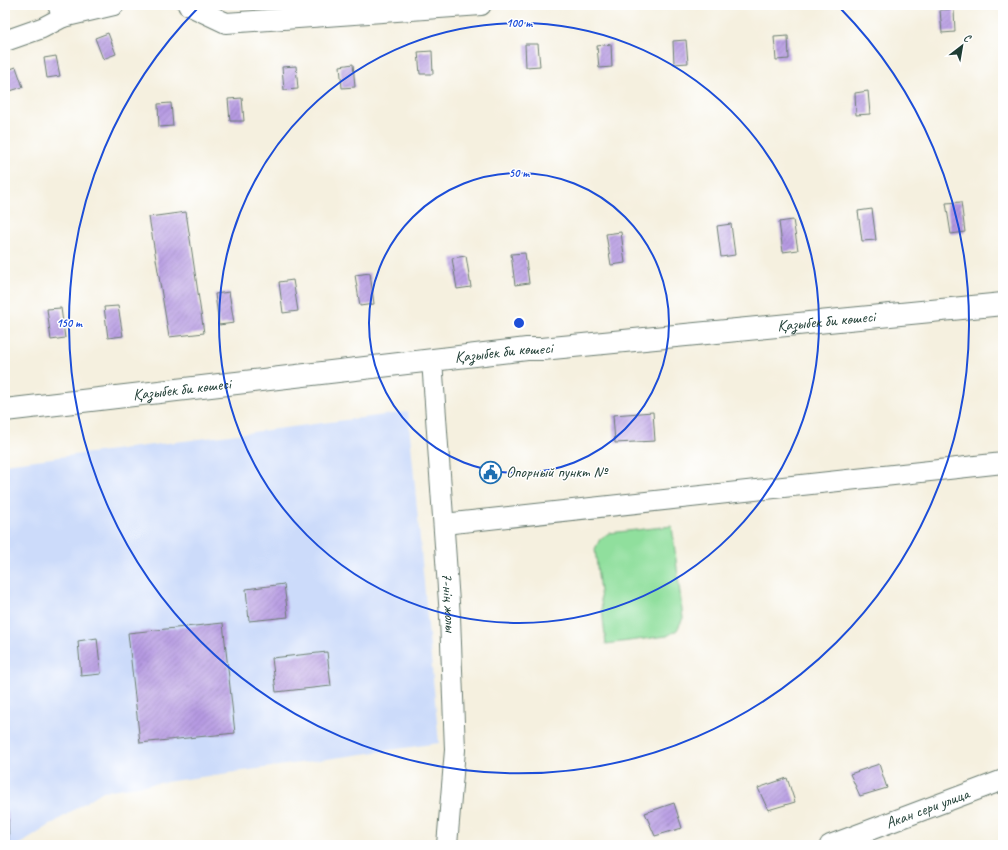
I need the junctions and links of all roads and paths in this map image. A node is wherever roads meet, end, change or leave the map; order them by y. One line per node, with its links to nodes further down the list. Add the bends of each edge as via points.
1 (114, 5): 4 (street)
2 (188, 5): 3 (street, via 226,23)
3 (481, 5)
4 (60, 11): 5 (street, via 42,28)
5 (5, 41)
6 (1003, 304): 7 (main road, Қазыбек би көшесі)
7 (432, 360): 8 (main road, Қазыбек би көшесі); 10 (street, 7-нің жолы)
8 (5, 410)
9 (1003, 463): 10 (street)
10 (444, 524): 12 (street, 7-нің жолы, via 455,750)
11 (1003, 780): 13 (street, Акан сери улица)
12 (447, 845)
13 (830, 845)

